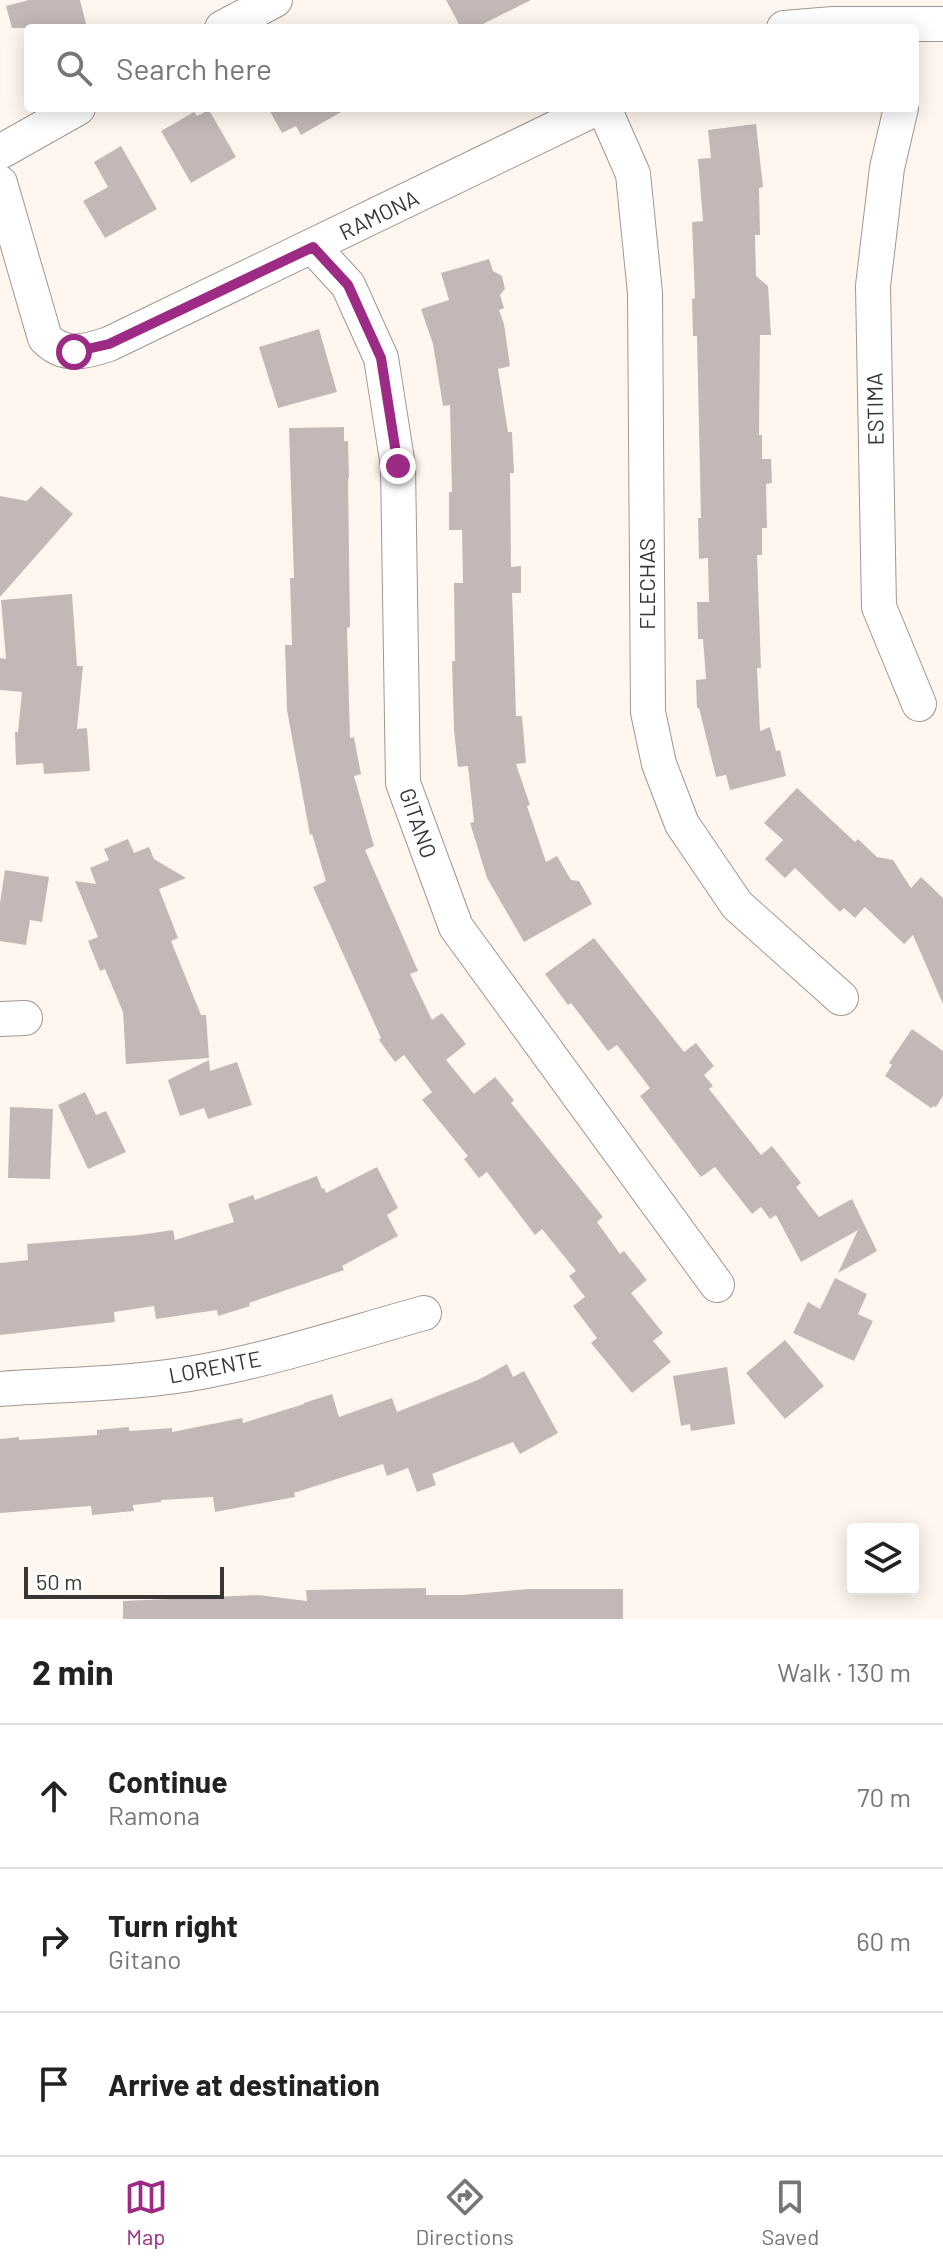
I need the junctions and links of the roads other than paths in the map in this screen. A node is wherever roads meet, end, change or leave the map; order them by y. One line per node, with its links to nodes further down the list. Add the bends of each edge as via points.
1 (275, 0): 2 (street)
2 (232, 15)
3 (71, 112): 7 (street)
4 (589, 112): 9 (street, RAMONA)
5 (606, 112): 11 (street, FLECHAS, via 633,174 645,293 648,712 659,764 682,824 737,905)
6 (900, 112): 10 (street, ESTIMA, via 887,168 873,286 879,607)
7 (0, 152)
8 (0, 183): 9 (street, RAMONA, via 45,338 54,347 74,352 109,344)
9 (313, 247): 12 (street, GITANO, via 348,285 381,358 398,466 403,783 456,927)
10 (919, 704)
11 (841, 998)
12 (717, 1285)
13 (424, 1313): 14 (street, LORENTE, via 205,1371)
14 (0, 1389)

